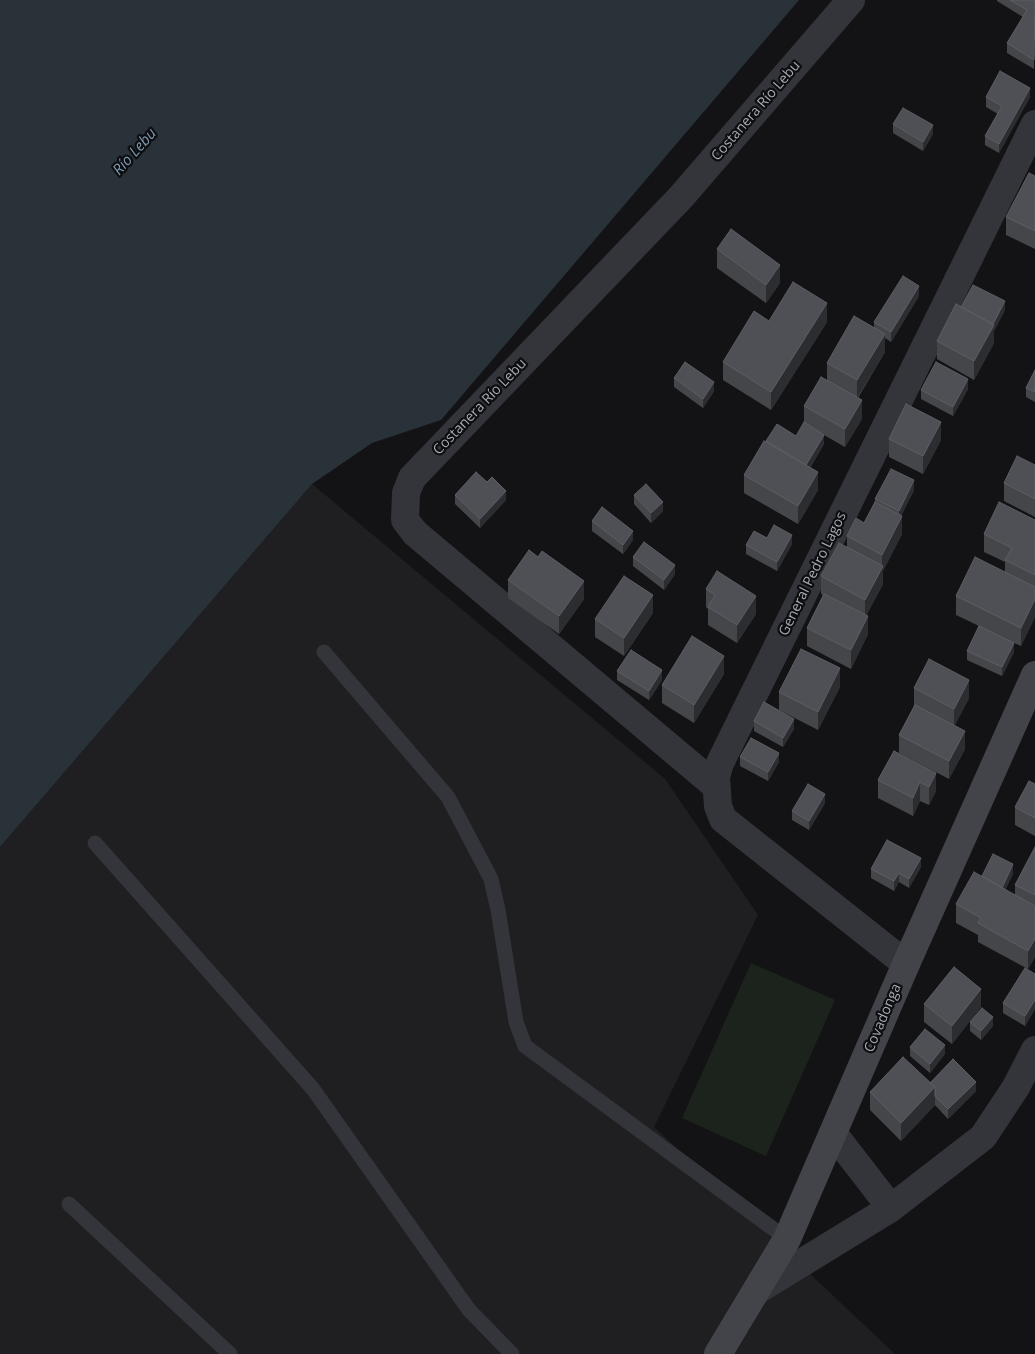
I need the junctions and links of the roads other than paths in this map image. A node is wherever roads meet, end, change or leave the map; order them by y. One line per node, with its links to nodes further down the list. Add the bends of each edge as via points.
1 (851, 0): 5 (street, Costanera Río Lebu, via 681,197 412,478 406,493 405,520 415,533)
2 (1035, 124): 5 (street, General Pedro Lagos, via 720,763)
3 (324, 652): 12 (lane, via 448,797 491,879 516,1022 524,1046)
4 (1035, 675): 7 (main road, Covadonga)
5 (716, 786): 7 (street, General Pedro Lagos, via 723,819)
6 (95, 843): 15 (lane, via 313,1089 469,1310)
7 (906, 964): 9 (main road, Covadonga)
8 (1035, 1050): 11 (street, via 1016,1087 983,1137)
9 (833, 1134): 11 (street); 12 (main road, Covadonga)
10 (69, 1204): 14 (lane)
11 (891, 1208): 13 (street)
12 (787, 1239): 13 (main road, Covadonga)
13 (756, 1291): 16 (main road, Covadonga)
14 (230, 1354)
15 (512, 1354)
16 (718, 1354)

